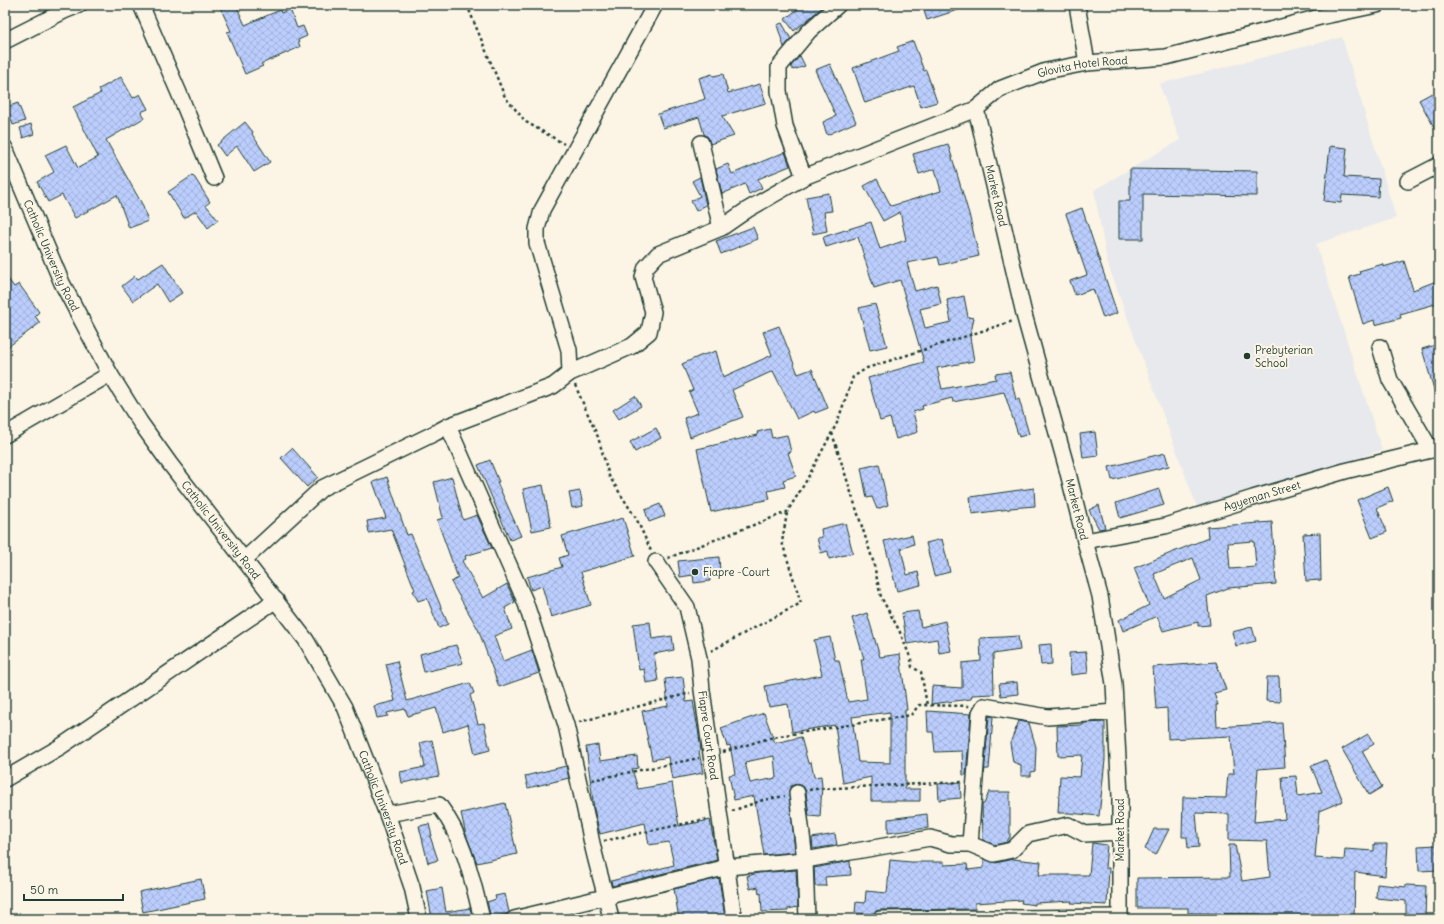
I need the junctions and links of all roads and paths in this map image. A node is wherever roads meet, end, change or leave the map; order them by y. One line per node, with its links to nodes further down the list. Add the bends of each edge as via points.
1 (79, 5): 8 (street)
2 (141, 5): 16 (street)
3 (467, 5): 13 (path, via 505,97 526,122)
4 (655, 5): 13 (street)
5 (838, 5): 15 (street, via 809,31 779,66 779,90 785,126)
6 (1077, 5): 9 (street)
7 (1377, 5): 9 (street, Glovita Hotel Road, via 1166,57)
8 (5, 41)
9 (1087, 63): 10 (street, Glovita Hotel Road, via 1046,71 1000,89)
10 (976, 109): 15 (street, Glovita Hotel Road); 19 (street, Market Road)
11 (701, 143): 18 (street)
12 (5, 148): 22 (street, Catholic University Road, via 62,283)
13 (575, 150): 21 (street, via 542,210 537,230 537,243 569,350)
14 (1439, 165): 17 (street)
15 (804, 177): 18 (street, Glovita Hotel Road)
16 (214, 178)
17 (1408, 181)
18 (721, 228): 21 (street, Glovita Hotel Road, via 658,254 646,267 643,277 653,312 649,332 632,346)
19 (1025, 318): 24 (path, via 867,368 853,377); 28 (street, Market Road)
20 (1380, 347): 26 (street, via 1390,380)
21 (570, 373): 23 (street, Glovita Hotel Road, via 553,386); 30 (path, via 598,437 609,476 637,520)
22 (110, 374): 25 (street); 29 (street, Catholic University Road, via 170,464)
23 (448, 426): 29 (street, Glovita Hotel Road, via 322,488); 37 (street, via 522,594)
24 (832, 433): 27 (path); 34 (path, via 873,561 881,597 899,630 912,667 921,672)
25 (5, 435)
26 (1435, 449): 28 (street, Agyeman Street, via 1338,473 1165,526)
27 (787, 512): 30 (path); 32 (path, via 782,542 800,603)
28 (1085, 541): 36 (street, Market Road, via 1100,596 1114,684)
29 (244, 560): 31 (street, Catholic University Road)
30 (656, 562): 32 (street, Fiapre Court Road, via 687,607)
31 (276, 600): 39 (street, via 60,747); 43 (street, Catholic University Road, via 306,640 345,707)
32 (699, 658): 33 (street, Fiapre Court Road)
33 (702, 690): 37 (path); 38 (street, Fiapre Court Road)
34 (927, 705): 35 (path); 38 (path, via 919,705 911,716 773,737)
35 (984, 706): 36 (street, via 1048,717); 40 (street, via 980,713)
36 (1115, 712): 45 (street, Market Road)
37 (566, 725): 41 (street)
38 (712, 755): 41 (path); 44 (street, Fiapre Court Road)
39 (5, 779)
40 (974, 781): 42 (path, via 815,789); 47 (street)
41 (579, 782): 46 (street)
42 (797, 793): 44 (path, via 763,800); 48 (street)
43 (387, 814): 56 (street, Catholic University Road, via 412,887); 57 (street, via 439,805 449,818 467,861)
44 (721, 816): 46 (path); 49 (street, Fiapre Court Road)
45 (1120, 832): 47 (street, via 1085,834 1068,825 1028,834 1012,850 994,854); 55 (street, Market Road)
46 (592, 844): 50 (street)
47 (970, 844): 48 (street, via 951,844 930,838)
48 (805, 860): 49 (street); 61 (street)
49 (728, 867): 50 (street); 60 (street, Fiapre Court Road)
50 (606, 897): 58 (street); 59 (street)
51 (912, 918): 52 (street); 62 (street)
52 (949, 918): 53 (street)
53 (1022, 918): 54 (street)
54 (1068, 918): 55 (street)
55 (1120, 918)
56 (419, 919)
57 (482, 919)
58 (514, 919)
59 (611, 919)
60 (734, 919)
61 (807, 919)
62 (880, 919)

